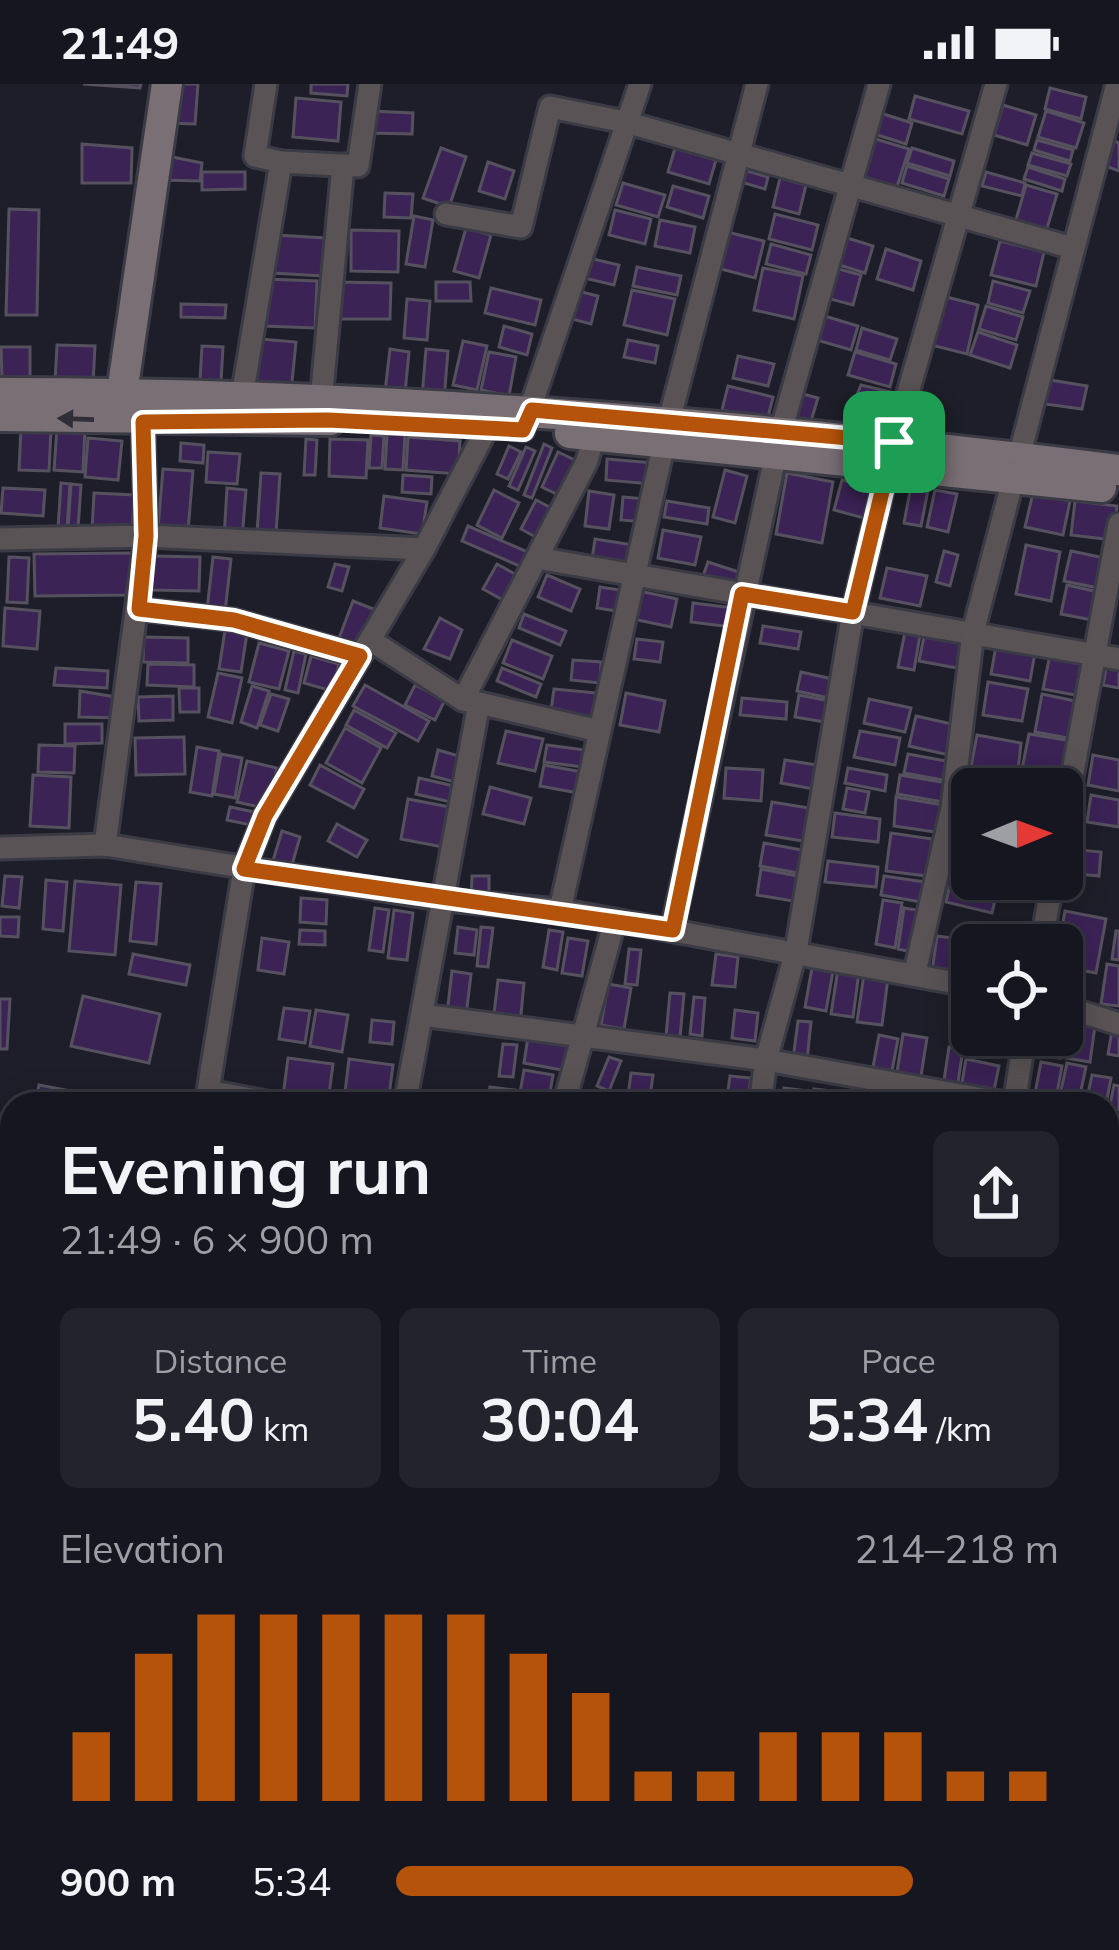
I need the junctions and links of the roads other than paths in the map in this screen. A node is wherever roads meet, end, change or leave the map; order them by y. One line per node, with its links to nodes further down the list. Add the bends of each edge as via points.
1 (167, 84): 18 (main road)
2 (266, 84): 11 (street, via 255,157)
3 (370, 84): 12 (street, via 358,166)
4 (640, 84): 9 (street)
5 (757, 84): 10 (street)
6 (879, 84): 13 (street)
7 (996, 84): 15 (street)
8 (1118, 84): 16 (street)
9 (625, 122): 10 (street); 14 (street, via 550,107 521,227); 22 (street)
10 (739, 154): 13 (street); 26 (street)
11 (281, 163): 12 (street); 19 (street)
12 (343, 166): 20 (street)
13 (854, 186): 15 (street); 27 (street)
14 (446, 214)
15 (959, 216): 16 (street); 28 (street)
16 (1073, 248): 29 (street)
17 (0, 393): 18 (main road)
18 (122, 393): 19 (main road)
19 (242, 397): 20 (main road)
20 (321, 401): 22 (main road)
21 (0, 416): 23 (main road, one-way to 21)
22 (527, 420): 24 (main road); 25 (main road)
23 (143, 422): 25 (main road); 33 (street)
24 (597, 424): 26 (main road); 36 (street)
25 (487, 428): 35 (street)
26 (666, 432): 27 (main road); 37 (street)
27 (778, 445): 28 (main road); 38 (street)
28 (891, 453): 29 (main road); 40 (street)
29 (1014, 469): 30 (main road); 31 (main road); 41 (street)
30 (1119, 470)
31 (1119, 488)
32 (1119, 524): 43 (street)
33 (146, 536): 34 (street); 35 (street); 39 (street)
34 (0, 539)
35 (424, 549): 42 (street)
36 (537, 558): 37 (street); 45 (street)
37 (637, 578): 38 (street); 46 (street)
38 (742, 594): 40 (street); 54 (street)
39 (139, 609): 42 (street); 48 (street)
40 (853, 612): 41 (street); 55 (street)
41 (974, 632): 43 (street); 56 (street, via 952,808)
42 (365, 648): 45 (street); 50 (street, via 265,816)
43 (1095, 652): 44 (street); 47 (street)
44 (1119, 659)
45 (471, 702): 46 (street); 51 (street)
46 (598, 731): 52 (street)
47 (1074, 768)
48 (105, 844): 49 (street); 50 (street)
49 (0, 848)
50 (244, 869): 51 (street); 64 (street)
51 (445, 901): 52 (street); 59 (street)
52 (560, 910): 53 (street)
53 (615, 920): 54 (street); 61 (street)
54 (673, 930): 55 (street)
55 (796, 951): 56 (street); 63 (street)
56 (915, 972): 57 (street)
57 (951, 981)
58 (1083, 1013): 60 (street)
59 (422, 1016): 61 (street); 65 (street)
60 (1119, 1024)
61 (584, 1035): 63 (street); 66 (street)
62 (1021, 1056): 69 (street)
63 (766, 1060): 67 (street); 68 (street)
64 (207, 1092)
65 (407, 1092)
66 (567, 1092)
67 (762, 1092)
68 (945, 1092)
69 (1014, 1092)

